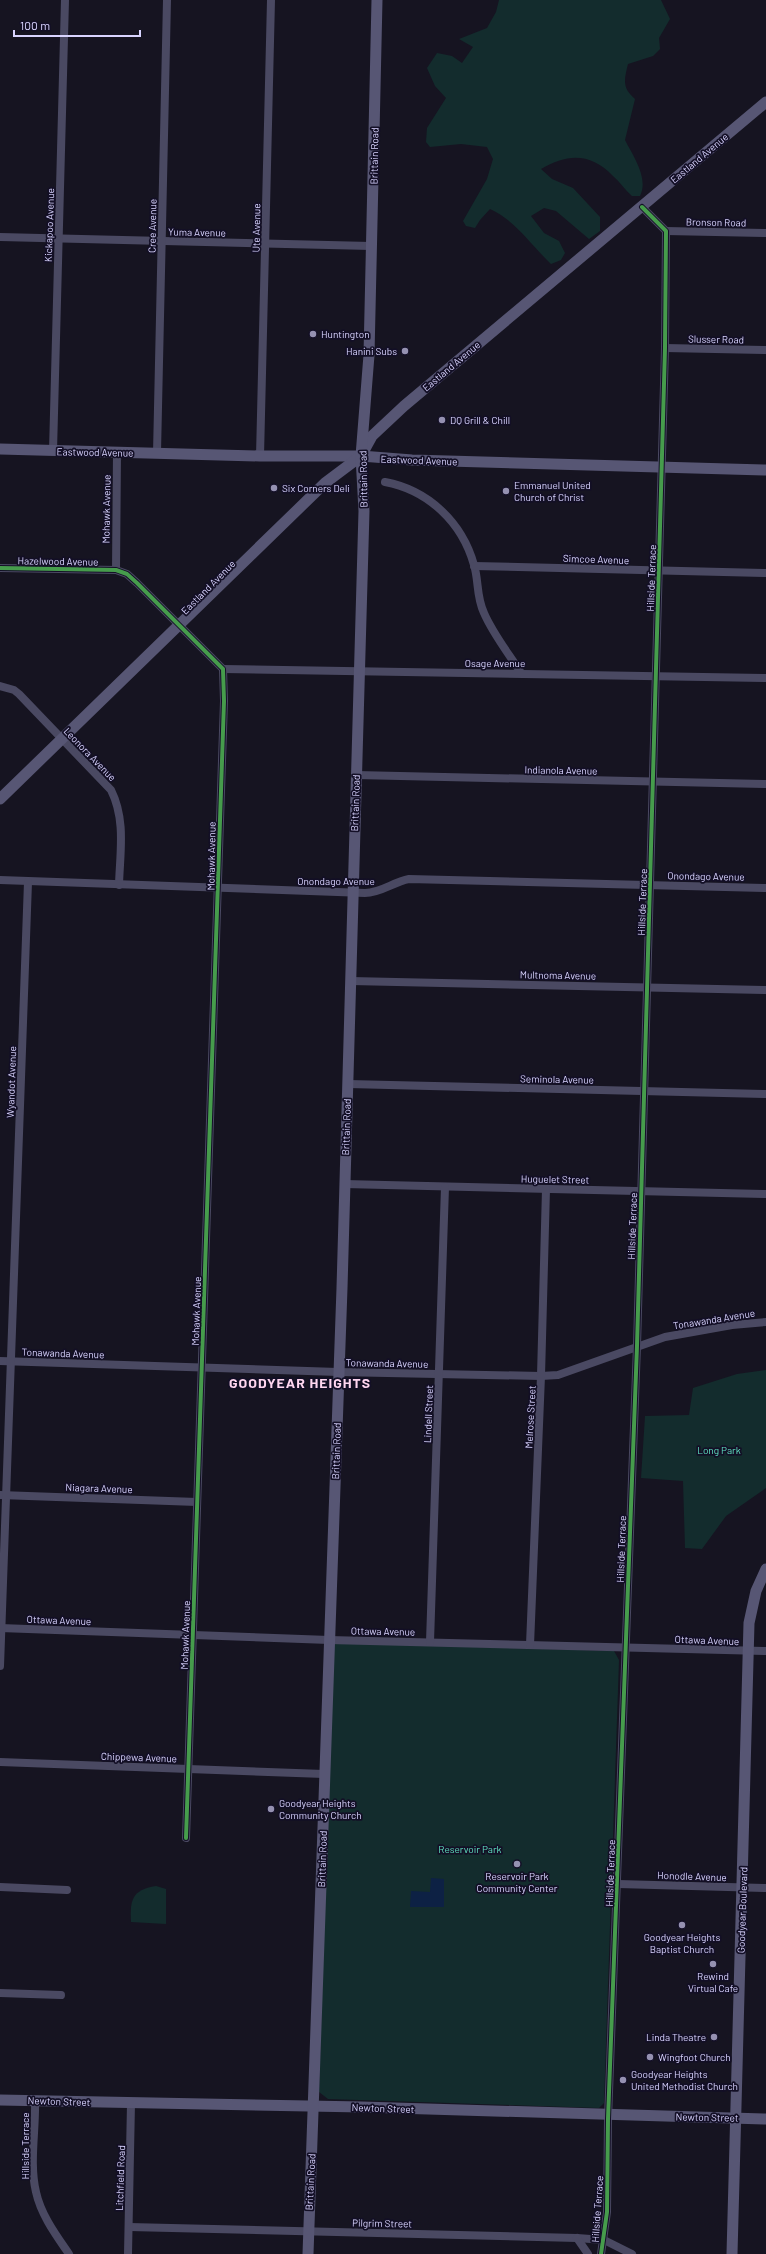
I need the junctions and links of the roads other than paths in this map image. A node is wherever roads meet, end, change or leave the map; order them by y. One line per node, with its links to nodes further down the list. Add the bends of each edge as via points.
1 (65, 0): 10 (street, Kickapoo Avenue)
2 (167, 0): 11 (street, Cree Avenue)
3 (271, 0): 12 (street, Ute Avenue)
4 (378, 0): 13 (street, Brittain Road)
5 (766, 102): 6 (street, Eastland Avenue)
6 (642, 207): 7 (street); 21 (street, Eastland Avenue, via 404,406 372,436)
7 (666, 231): 8 (street, Bronson Road); 14 (street, Hillside Terrace)
8 (766, 233)
9 (0, 237): 10 (street, Yuma Avenue)
10 (58, 238): 11 (street, Yuma Avenue); 17 (street, Kickapoo Avenue)
11 (163, 242): 12 (street, Yuma Avenue); 19 (street, Cree Avenue)
12 (265, 244): 13 (street, Yuma Avenue); 20 (street, Ute Avenue)
13 (371, 246): 21 (street, Brittain Road, via 367,400)
14 (665, 348): 15 (street, Slusser Road); 22 (street, Hillside Terrace)
15 (766, 350)
16 (0, 449): 17 (street, Eastwood Avenue)
17 (53, 451): 18 (street, Eastwood Avenue)
18 (117, 453): 19 (street, Eastwood Avenue); 27 (street, Mohawk Avenue)
19 (157, 453): 20 (street, Eastwood Avenue)
20 (260, 456): 21 (street, Eastwood Avenue)
21 (362, 456): 22 (street, Eastwood Avenue, via 412,460); 30 (street, Eastland Avenue, via 325,483); 32 (street, Brittain Road, via 364,511)
22 (662, 467): 23 (street, Eastwood Avenue); 28 (street, Hillside Terrace)
23 (766, 470)
24 (385, 482): 25 (street, via 420,494 442,510 458,530)
25 (474, 566): 28 (street, Simcoe Avenue); 33 (street, via 475,582 484,613)
26 (0, 568): 27 (street, Hazelwood Avenue)
27 (116, 570): 30 (street, via 127,574)
28 (660, 571): 29 (street, Simcoe Avenue); 34 (street, Hillside Terrace)
29 (766, 573)
30 (181, 625): 31 (street); 37 (street, Eastland Avenue)
31 (223, 669): 32 (street, Osage Avenue); 47 (street, Mohawk Avenue)
32 (359, 672): 33 (street, Osage Avenue); 38 (street, Brittain Road)
33 (522, 673): 34 (street, Osage Avenue)
34 (656, 676): 35 (street, Osage Avenue); 39 (street, Hillside Terrace)
35 (766, 678)
36 (0, 686): 37 (street, Leonora Avenue, via 20,694)
37 (62, 739): 41 (street, Eastland Avenue); 44 (street, Leonora Avenue, via 101,778 115,797 122,823)
38 (356, 775): 39 (street, Indianola Avenue); 48 (street, Brittain Road)
39 (653, 782): 40 (street, Indianola Avenue); 45 (street, Hillside Terrace)
40 (766, 784)
41 (0, 799)
42 (0, 880): 43 (street, Onondago Avenue)
43 (28, 882): 44 (street, Onondago Avenue); 63 (street, Wyandot Avenue)
44 (119, 885): 47 (street, Onondago Avenue)
45 (650, 885): 46 (street, Onondago Avenue); 48 (street, Onondago Avenue, via 409,879 378,892); 50 (street, Hillside Terrace)
46 (766, 888)
47 (218, 889): 48 (street, Onondago Avenue); 64 (street, Mohawk Avenue)
48 (353, 893): 49 (street, Brittain Road)
49 (350, 981): 50 (street, Multnoma Avenue); 52 (street, Brittain Road)
50 (647, 987): 51 (street, Multnoma Avenue); 53 (street, Hillside Terrace)
51 (766, 990)
52 (348, 1084): 53 (street, Seminola Avenue); 55 (street, Brittain Road)
53 (644, 1092): 54 (street, Seminola Avenue); 58 (street, Hillside Terrace)
54 (766, 1094)
55 (344, 1184): 56 (street, Huguelet Street); 65 (street, Brittain Road)
56 (445, 1187): 57 (street, Huguelet Street); 66 (street, Lindell Street)
57 (546, 1189): 58 (street, Huguelet Street); 67 (street, Melrose Street)
58 (641, 1191): 59 (street, Huguelet Street); 61 (street, Hillside Terrace)
59 (766, 1194)
60 (766, 1322): 61 (street, Tonawanda Avenue, via 699,1330)
61 (637, 1346): 67 (street, Tonawanda Avenue, via 558,1375); 76 (street, Hillside Terrace)
62 (0, 1361): 63 (street, Tonawanda Avenue)
63 (11, 1361): 64 (street, Tonawanda Avenue); 68 (street, Wyandot Avenue)
64 (203, 1367): 65 (street, Tonawanda Avenue); 69 (street, Mohawk Avenue)
65 (338, 1372): 66 (street, Tonawanda Avenue); 73 (street, Brittain Road)
66 (439, 1374): 67 (street, Tonawanda Avenue); 74 (street, Lindell Street)
67 (541, 1376): 75 (street, Melrose Street)
68 (3, 1495): 69 (street, Niagara Avenue); 71 (street, Wyandot Avenue)
69 (197, 1502): 72 (street, Mohawk Avenue)
70 (766, 1569): 77 (street, Goodyear Boulevard, via 751,1610)
71 (0, 1628): 72 (street, Ottawa Avenue); 79 (street, Wyandot Avenue)
72 (193, 1635): 73 (street, Ottawa Avenue); 81 (street, Mohawk Avenue)
73 (329, 1640): 74 (street, Ottawa Avenue); 82 (street, Brittain Road)
74 (430, 1642): 75 (street, Ottawa Avenue)
75 (530, 1645): 76 (street, Ottawa Avenue)
76 (625, 1648): 77 (street, Ottawa Avenue); 84 (street, Hillside Terrace)
77 (748, 1651): 78 (street, Ottawa Avenue); 86 (street, Goodyear Boulevard)
78 (766, 1651)
79 (0, 1666)
80 (0, 1762): 81 (street, Chippewa Avenue)
81 (188, 1769): 82 (street, Chippewa Avenue); 83 (street, Mohawk Avenue)
82 (324, 1774): 94 (street, Brittain Road)
83 (186, 1838)
84 (618, 1884): 86 (street, Honodle Avenue); 95 (street, Hillside Terrace)
85 (0, 1887): 88 (street)
86 (742, 1887): 87 (street, Honodle Avenue); 96 (street, Goodyear Boulevard)
87 (766, 1888)
88 (67, 1890)
89 (0, 1993): 90 (street)
90 (61, 1995)
91 (0, 2100): 92 (street, Newton Street)
92 (35, 2100): 93 (street, Newton Street); 102 (street, Hillside Terrace, via 36,2192 43,2211)
93 (131, 2103): 94 (street, Newton Street); 98 (street, Litchfield Road)
94 (314, 2107): 95 (street, Newton Street); 99 (street, Brittain Road)
95 (609, 2116): 96 (street, Newton Street); 101 (street, Hillside Terrace)
96 (736, 2118): 97 (street, Newton Street); 108 (street, Goodyear Boulevard)
97 (766, 2119)
98 (129, 2227): 99 (street, Pilgrim Street); 103 (street, Litchfield Road)
99 (307, 2231): 100 (street, Pilgrim Street); 104 (street, Brittain Road)
100 (577, 2238): 101 (street, Pilgrim Street); 105 (street)
101 (604, 2240): 106 (street, Hillside Terrace); 107 (street, Pilgrim Street)
102 (69, 2254)
103 (128, 2254)
104 (308, 2254)
105 (588, 2254)
106 (601, 2254)
107 (632, 2254)
108 (732, 2254)

